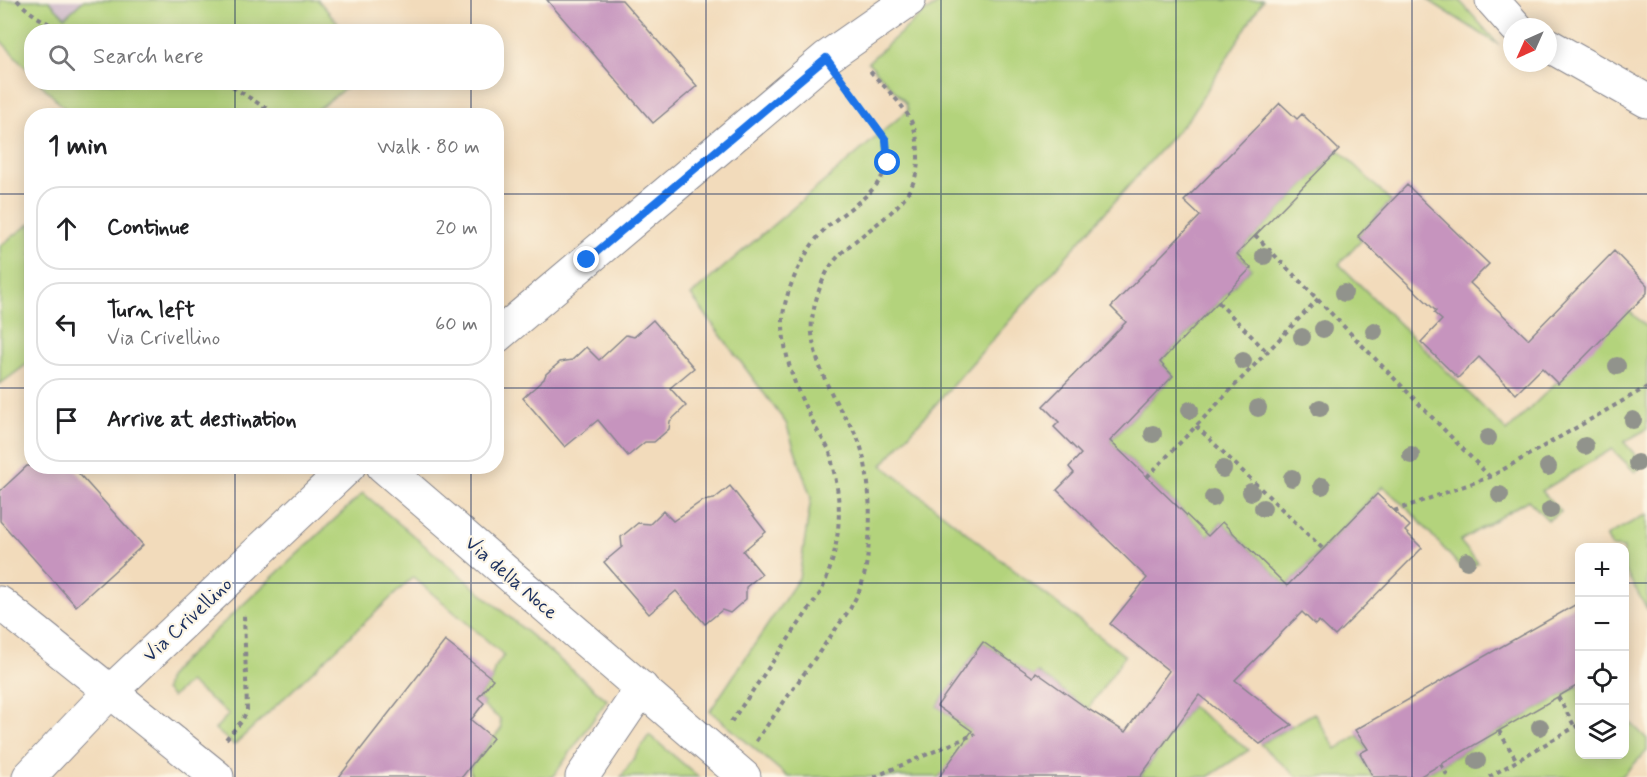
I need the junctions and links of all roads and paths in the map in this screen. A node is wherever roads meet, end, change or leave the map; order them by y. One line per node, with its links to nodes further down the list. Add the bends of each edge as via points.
1 (17, 0): 5 (path)
2 (909, 0): 6 (street)
3 (1492, 0): 4 (street)
4 (1508, 18)
5 (50, 24)
6 (837, 50): 14 (street); 30 (path, via 886,140 888,163 868,194 824,230 804,257 783,317 789,365 829,451 837,484 835,554 821,592); 34 (path, via 861,61 905,111 918,144 918,170 899,205 831,265 819,291 811,331 826,382 857,437 868,478 870,544 860,588 850,609)
7 (1557, 50): 9 (street)
8 (237, 90): 10 (path)
9 (1647, 101)
10 (266, 108)
11 (1255, 235): 12 (path)
12 (1318, 299): 15 (path); 21 (path)
13 (1218, 302): 15 (path)
14 (504, 325)
15 (1267, 352): 17 (path)
16 (1647, 387): 21 (path)
17 (1196, 426): 20 (path); 23 (path)
18 (341, 474): 27 (street, Via Crivellino)
19 (391, 474): 26 (street, Via della Noce)
20 (1147, 477)
21 (1490, 477): 22 (path)
22 (1394, 510)
23 (1323, 549)
24 (0, 603): 27 (street)
25 (243, 610): 35 (path, via 247,710)
26 (642, 688): 39 (street); 40 (street, Via della Noce)
27 (110, 692): 35 (street); 38 (street, Via Crivellino)
28 (1558, 697): 29 (path)
29 (1575, 722)
30 (730, 723)
31 (1575, 726): 36 (path)
32 (1499, 731): 36 (path)
33 (975, 734): 41 (path)
34 (755, 742)
35 (218, 761)
36 (1517, 761): 43 (path)
37 (1441, 764): 42 (path)
38 (29, 777)
39 (582, 777)
40 (744, 777)
41 (874, 777)
42 (1448, 777)
43 (1489, 777)

